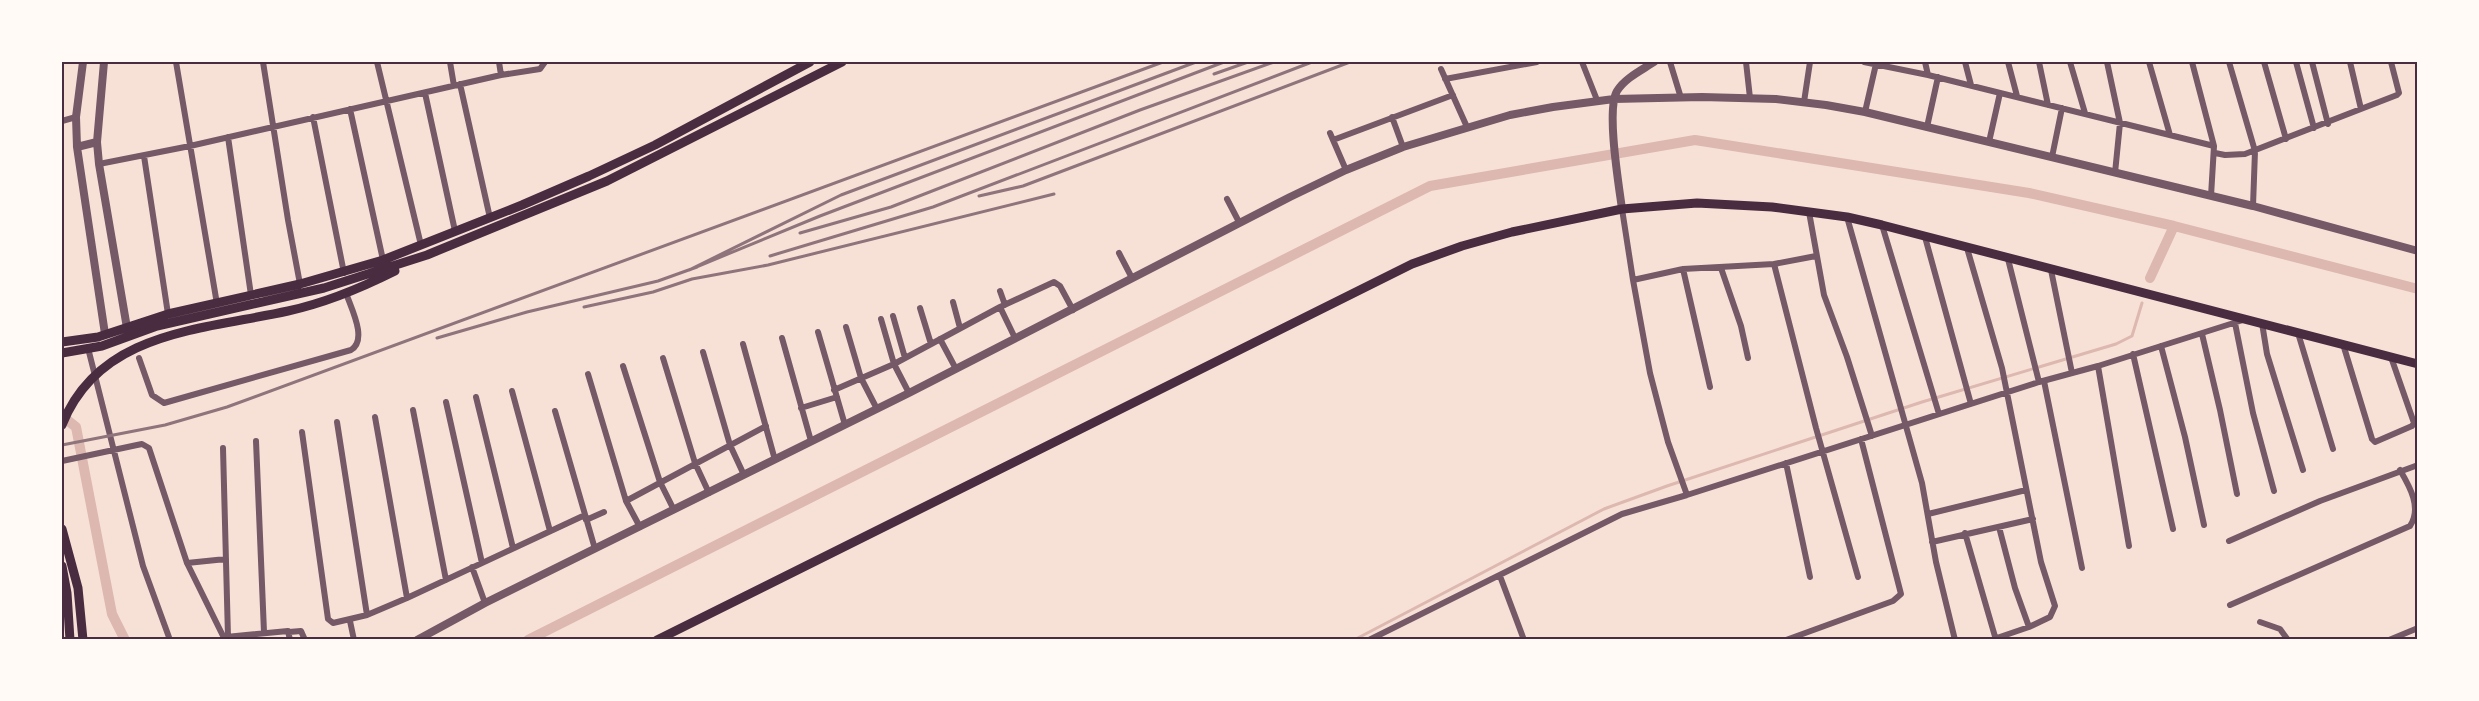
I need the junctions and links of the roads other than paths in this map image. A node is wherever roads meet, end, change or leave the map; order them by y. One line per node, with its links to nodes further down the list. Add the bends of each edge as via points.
1 (83, 62): 58 (street)
2 (104, 62): 71 (street)
3 (176, 62): 73 (street)
4 (263, 62): 66 (street)
5 (377, 62): 50 (street)
6 (450, 62): 40 (street)
7 (499, 62): 36 (street)
8 (545, 62): 36 (street, via 540,69)
9 (795, 62): 35 (street)
10 (810, 62): 35 (main road)
11 (842, 62): 97 (main road, via 607,181)
12 (1536, 62): 39 (street)
13 (1582, 62): 49 (street)
14 (1654, 62): 48 (street, via 1624,83)
15 (1670, 62): 46 (street)
16 (1746, 62): 47 (street)
17 (1810, 62): 51 (street)
18 (1864, 62): 33 (street)
19 (1925, 62): 37 (street)
20 (1965, 62): 41 (street)
21 (2008, 62): 45 (street)
22 (2039, 62): 52 (street)
23 (2070, 62): 57 (street)
24 (2107, 62): 62 (street)
25 (2149, 62): 68 (street)
26 (2192, 62): 76 (street)
27 (2229, 62): 77 (street)
28 (2264, 62): 70 (street)
29 (2296, 62): 67 (street)
30 (2312, 62): 63 (street)
31 (2350, 62): 55 (street)
32 (2394, 62): 55 (street, via 2398,94)
33 (1880, 63): 37 (street); 56 (street)
34 (1441, 69): 39 (street)
35 (789, 73): 88 (main road, via 638,153)
36 (501, 75): 40 (street)
37 (1928, 75): 38 (street)
38 (1938, 77): 41 (street); 65 (street)
39 (1445, 79): 44 (street)
40 (457, 85): 42 (street); 88 (street)
41 (1971, 85): 43 (street)
42 (425, 93): 50 (street); 92 (street)
43 (2000, 93): 45 (street); 72 (street)
44 (1453, 95): 60 (street); 64 (street)
45 (2017, 96): 52 (street)
46 (1681, 98): 47 (street); 48 (street)
47 (1750, 98): 51 (street)
48 (1614, 99): 49 (street); 86 (street, via 1612,119)
49 (1597, 100): 64 (street)
50 (386, 101): 54 (street); 95 (street)
51 (1804, 102): 56 (street)
52 (2048, 105): 53 (street)
53 (2062, 108): 57 (street); 79 (street)
54 (350, 109): 59 (street); 103 (street)
55 (2361, 110): 63 (street)
56 (1865, 112): 65 (street)
57 (2085, 113): 62 (street)
58 (76, 117): 61 (street); 74 (street)
59 (313, 117): 66 (street); 108 (street)
60 (1392, 117): 75 (street); 81 (street, via 1331,136)
61 (62, 121)
62 (2120, 123): 68 (street); 82 (street)
63 (2328, 124): 67 (street)
64 (1467, 127): 75 (street)
65 (1927, 127): 72 (street)
66 (273, 128): 69 (street); 111 (street)
67 (2314, 128): 70 (street)
68 (2170, 135): 76 (street)
69 (228, 137): 73 (street); 114 (street)
70 (2286, 139): 77 (street)
71 (97, 142): 74 (street); 80 (street)
72 (1989, 142): 79 (street)
73 (189, 146): 78 (street); 116 (street)
74 (77, 147): 131 (street)
75 (1403, 147): 81 (street)
76 (2215, 150): 77 (street, via 2235,156); 83 (street)
77 (2255, 151): 85 (street)
78 (144, 156): 80 (street); 120 (street)
79 (2052, 157): 82 (street)
80 (99, 164): 127 (street)
81 (1346, 170): 90 (street)
82 (2115, 173): 83 (street)
83 (2211, 196): 85 (street)
84 (1227, 199): 90 (street)
85 (2253, 207): 98 (street)
86 (1622, 209): 87 (main road, via 1697,203); 110 (street); 249 (main road, via 1496,236 1404,267)
87 (1809, 212): 89 (main road); 101 (street)
88 (490, 218): 92 (main road)
89 (1847, 218): 91 (main road); 178 (street)
90 (1239, 222): 109 (street)
91 (1882, 225): 93 (main road); 172 (street)
92 (455, 231): 94 (main road)
93 (1925, 237): 96 (main road); 167 (street)
94 (437, 238): 95 (main road); 97 (main road)
95 (421, 245): 103 (main road)
96 (1966, 248): 102 (main road); 163 (street)
97 (440, 249): 100 (main road)
98 (2418, 251)
99 (1119, 254): 109 (street)
100 (427, 255): 113 (main road); 141 (main road, via 324,288 157,326)
101 (1816, 256): 104 (street); 180 (street, via 1824,295)
102 (2008, 259): 107 (main road); 158 (street)
103 (383, 260): 108 (main road)
104 (1774, 264): 105 (street); 188 (street)
105 (1721, 268): 106 (street); 149 (street)
106 (1683, 269): 110 (street); 159 (street)
107 (2051, 270): 123 (main road); 155 (street)
108 (344, 273): 111 (main road)
109 (1132, 278): 119 (street)
110 (1633, 280): 202 (street, via 1650,373)
111 (300, 284): 114 (main road)
112 (1000, 291): 117 (street)
113 (346, 293): 146 (street, via 360,337 351,350 164,403 152,394); 175 (main road, via 288,311 147,341 108,363 91,378)
114 (252, 296): 116 (main road)
115 (953, 302): 128 (street)
116 (217, 304): 120 (main road)
117 (1002, 306): 119 (street, via 1054,282); 128 (street); 134 (street)
118 (920, 308): 139 (street)
119 (1073, 309): 134 (street)
120 (168, 314): 127 (main road)
121 (893, 316): 148 (street)
122 (880, 319): 150 (street)
123 (2247, 319): 124 (street); 125 (main road)
124 (2235, 323): 132 (street); 199 (street)
125 (2262, 323): 130 (main road); 194 (street, via 2274,378)
126 (846, 327): 157 (street)
127 (127, 328): 131 (main road)
128 (960, 328): 135 (street)
129 (818, 332): 161 (street)
130 (2298, 332): 137 (main road); 186 (street)
131 (105, 334): 136 (main road)
132 (2202, 334): 140 (street); 201 (street)
133 (782, 338): 168 (street)
134 (1015, 338): 154 (street)
135 (940, 339): 139 (street); 154 (street)
136 (62, 342)
137 (2343, 343): 145 (main road); 145 (street, via 2375,442 2414,423)
138 (743, 344): 177 (street)
139 (931, 344): 148 (street)
140 (2161, 346): 144 (street); 209 (street)
141 (88, 348): 142 (main road); 187 (street)
142 (62, 352)
143 (703, 352): 184 (street)
144 (2133, 354): 153 (street); 213 (street)
145 (2391, 357): 151 (main road)
146 (139, 358)
147 (663, 358): 192 (street)
148 (905, 358): 150 (street)
149 (1748, 358)
150 (894, 364): 157 (street); 162 (street)
151 (2418, 364)
152 (623, 366): 197 (street)
153 (2098, 366): 155 (street); 218 (street)
154 (956, 369): 162 (street)
155 (2072, 373): 158 (street)
156 (588, 374): 203 (street)
157 (861, 378): 161 (street); 169 (street)
158 (2042, 381): 163 (street); 226 (street)
159 (1710, 387)
160 (512, 390): 214 (street)
161 (834, 390): 165 (street)
162 (909, 393): 169 (street)
163 (2007, 393): 167 (street); 198 (street)
164 (476, 397): 219 (street)
165 (837, 397): 168 (street); 176 (street)
166 (446, 402): 223 (street)
167 (1971, 404): 172 (street)
168 (801, 408): 183 (street)
169 (877, 409): 176 (street)
170 (413, 410): 230 (street)
171 (555, 411): 207 (street)
172 (1939, 414): 178 (street)
173 (375, 417): 231 (street)
174 (337, 422): 234 (street)
175 (62, 425)
176 (844, 425): 183 (street)
177 (766, 426): 184 (street); 189 (street)
178 (1906, 426): 180 (street); 206 (street)
179 (302, 432): 235 (street, via 328,619)
180 (1872, 436): 181 (street)
181 (1862, 439): 188 (street); 252 (street, via 1901,594 1893,601)
182 (256, 441): 239 (street)
183 (811, 441): 189 (street)
184 (730, 445): 192 (street); 196 (street)
185 (223, 448): 221 (street)
186 (2333, 449)
187 (113, 450): 190 (street); 222 (street, via 142,444 149,448); 244 (street, via 143,566)
188 (1824, 451): 191 (street); 229 (street)
189 (775, 460): 196 (street)
190 (62, 461)
191 (1786, 463): 202 (street); 228 (street)
192 (695, 464): 197 (street); 200 (street)
193 (2418, 465): 195 (street)
194 (2303, 470)
195 (2400, 470): 217 (street); 233 (street, via 2416,511 2410,526)
196 (744, 475): 200 (street)
197 (660, 482): 203 (street); 204 (street)
198 (2026, 490): 206 (street); 208 (street)
199 (2274, 491)
200 (709, 493): 204 (street)
201 (2237, 494)
202 (1687, 495): 227 (street, via 1623,514)
203 (626, 501): 210 (street)
204 (674, 510): 210 (street)
205 (604, 513): 207 (street)
206 (1928, 514): 216 (street)
207 (586, 517): 214 (street); 220 (street)
208 (2033, 519): 211 (street); 237 (street, via 2055,606 2050,617)
209 (2204, 525)
210 (640, 527): 220 (street)
211 (1999, 527): 215 (street); 237 (street)
212 (62, 529): 241 (main road, via 78,588)
213 (2173, 529)
214 (550, 531): 219 (street)
215 (1965, 533): 216 (street); 254 (street)
216 (1932, 542): 253 (street)
217 (2229, 542)
218 (2129, 546)
219 (513, 548): 223 (street)
220 (595, 549): 232 (street)
221 (226, 559): 222 (street); 242 (street)
222 (187, 563): 242 (street)
223 (482, 563): 225 (street)
224 (62, 566): 243 (main road, via 68,593)
225 (472, 567): 230 (street); 232 (street)
226 (2082, 568)
227 (1500, 576): 250 (street); 251 (street)
228 (1810, 577)
229 (1858, 577)
230 (446, 580): 231 (street)
231 (407, 598): 234 (street)
232 (485, 603): 248 (street)
233 (2230, 605)
234 (367, 615): 235 (street)
235 (350, 621): 247 (street)
236 (2260, 622): 255 (street, via 2280,629)
237 (2029, 627): 254 (street)
238 (2418, 628): 256 (street)
239 (264, 632): 240 (street); 242 (street)
240 (289, 632): 245 (street); 246 (street, via 301,631)
241 (83, 638)
242 (226, 638)
243 (70, 639)
244 (170, 639)
245 (290, 639)
246 (305, 639)
247 (354, 639)
248 (417, 639)
249 (657, 639)
250 (1369, 639)
251 (1524, 639)
252 (1786, 639)
253 (1955, 639)
254 (1994, 639)
255 (2288, 639)
256 (2389, 639)

